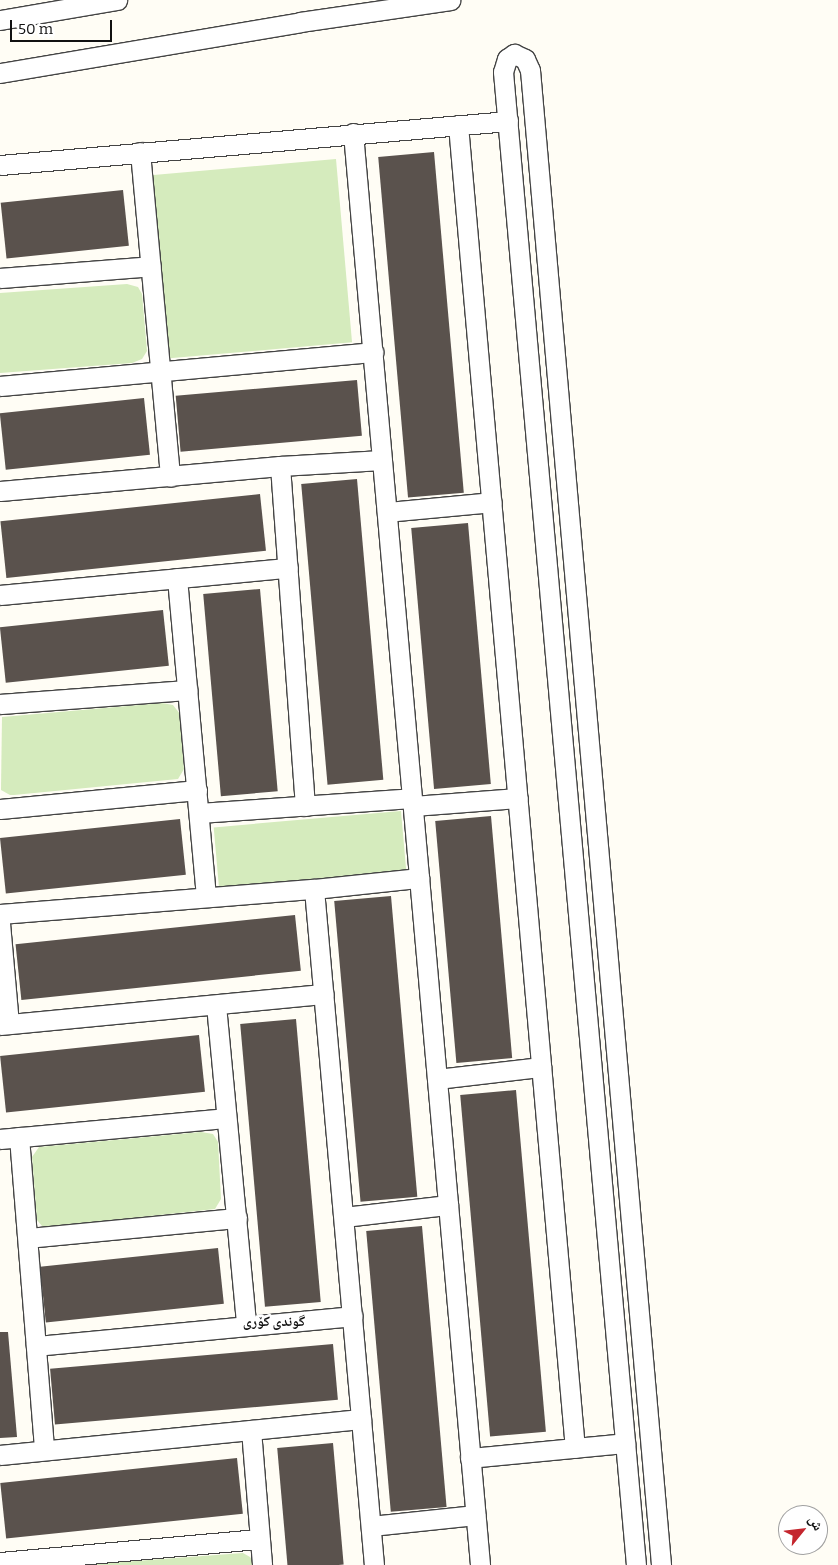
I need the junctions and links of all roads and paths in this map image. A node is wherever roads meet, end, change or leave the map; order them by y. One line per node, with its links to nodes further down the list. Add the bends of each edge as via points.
1 (117, 0): 3 (street)
2 (450, 0): 4 (street)
3 (0, 20)
4 (0, 73)
5 (508, 121): 6 (street); 45 (street, via 503,68 514,54 525,59 530,70); 46 (street)
6 (458, 125): 7 (street); 19 (street)
7 (353, 133): 8 (street); 12 (street)
8 (140, 152): 9 (street); 10 (street)
9 (0, 165)
10 (151, 266): 11 (street); 13 (street)
11 (0, 278)
12 (373, 352): 13 (street); 15 (street)
13 (160, 371): 14 (street); 17 (street)
14 (0, 386)
15 (382, 460): 16 (street); 20 (street)
16 (280, 466): 17 (street); 21 (street)
17 (170, 477): 18 (street)
18 (0, 491)
19 (492, 502): 20 (street); 27 (street)
20 (387, 512): 28 (street)
21 (288, 568): 22 (street); 29 (street)
22 (177, 578): 23 (street); 24 (street)
23 (0, 595)
24 (187, 690): 25 (street); 26 (street)
25 (0, 704)
26 (197, 790): 30 (street); 31 (street)
27 (518, 798): 28 (street); 40 (street)
28 (412, 802): 29 (street); 32 (street)
29 (305, 806): 31 (street)
30 (0, 808)
31 (199, 813): 34 (street)
32 (419, 878): 33 (street); 41 (street)
33 (314, 889): 34 (street); 37 (street)
34 (206, 897): 35 (street)
35 (0, 914)
36 (0, 923): 39 (street)
37 (324, 994): 38 (street); 48 (street)
38 (216, 1005): 39 (street); 42 (street)
39 (4, 1024)
40 (542, 1067): 41 (street); 57 (street)
41 (437, 1078): 47 (street)
42 (226, 1118): 43 (street); 49 (street)
43 (20, 1137): 44 (street); 50 (street)
44 (0, 1139)
45 (627, 1185): 46 (street); 70 (street)
46 (604, 1187): 56 (street)
47 (448, 1206): 48 (street); 60 (street)
48 (344, 1217): 51 (street)
49 (237, 1218): 50 (street); 52 (street)
50 (28, 1238): 53 (street)
51 (353, 1316): 52 (street); 54 (street)
52 (246, 1325): 53 (street)
53 (36, 1346): 58 (street)
54 (362, 1419): 55 (street); 62 (street)
55 (251, 1430): 58 (street); 63 (street)
56 (626, 1443): 57 (street); 69 (street)
57 (575, 1448): 60 (street)
58 (44, 1450): 59 (street)
59 (0, 1455)
60 (470, 1458): 61 (street)
61 (475, 1514): 62 (street); 68 (street)
62 (371, 1526): 67 (street)
63 (259, 1539): 64 (street); 66 (street)
64 (53, 1561): 65 (street)
65 (0, 1562)
66 (262, 1565)
67 (374, 1565)
68 (480, 1565)
69 (636, 1565)
70 (661, 1565)

